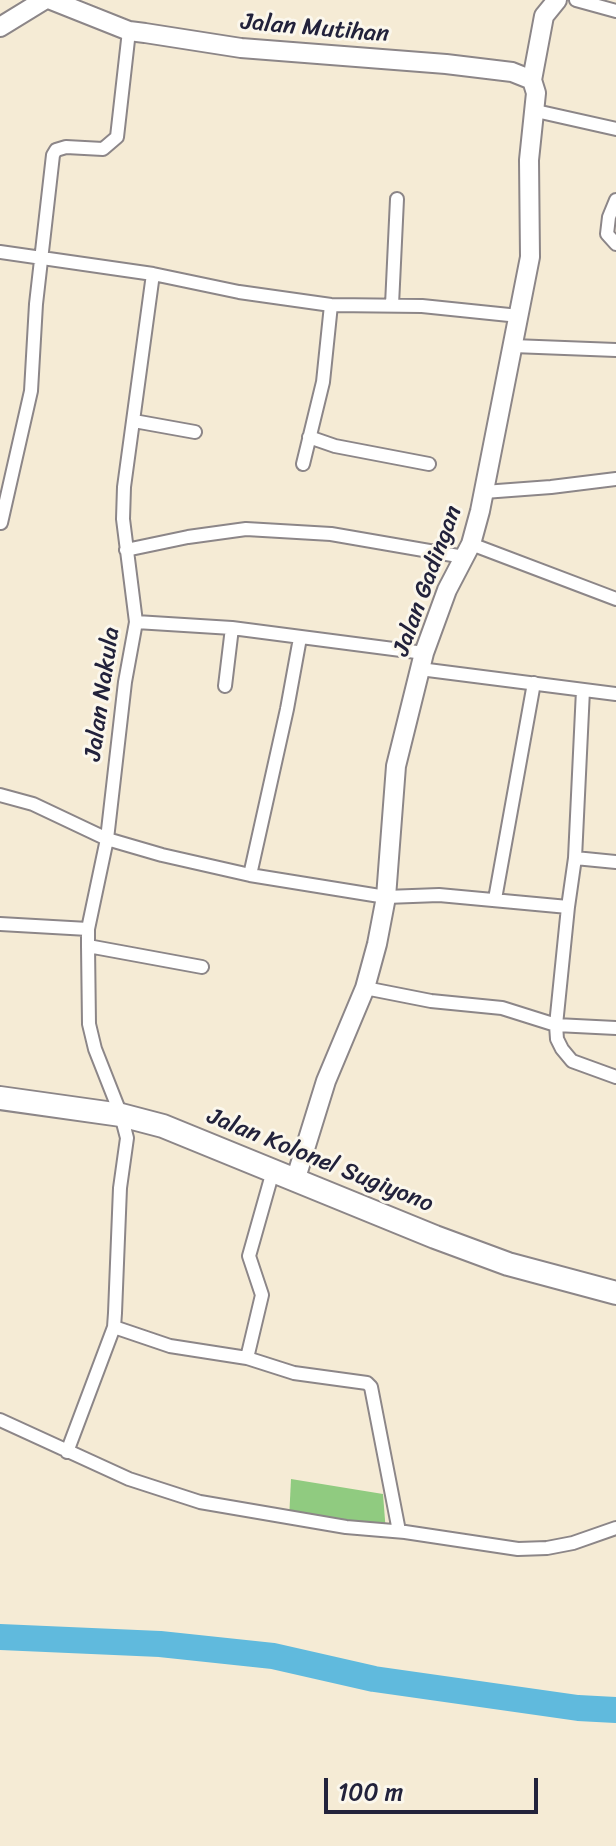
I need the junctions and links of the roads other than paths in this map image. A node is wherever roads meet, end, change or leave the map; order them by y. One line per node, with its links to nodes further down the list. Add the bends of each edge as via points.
1 (44, 0): 6 (street)
2 (51, 0): 7 (street, Jalan Mutihan)
3 (557, 0): 8 (street, Jalan Gadingan, via 544,16)
4 (576, 0): 5 (street)
5 (616, 11)
6 (0, 27)
7 (129, 31): 8 (street, Jalan Mutihan, via 241,48 512,72); 15 (street, via 117,137 103,149 66,147 53,155)
8 (532, 80): 9 (street, Jalan Gadingan)
9 (536, 111): 10 (street); 19 (street, Jalan Gadingan, via 529,160 530,257)
10 (616, 129)
11 (397, 199): 18 (street)
12 (616, 200): 13 (street, via 607,234)
13 (616, 244)
14 (0, 252): 15 (street)
15 (43, 259): 16 (street); 30 (street, via 31,391)
16 (153, 274): 17 (street); 23 (street, Jalan Nakula)
17 (331, 305): 18 (street); 25 (street, via 323,382)
18 (392, 305): 19 (street)
19 (519, 316): 21 (street, Jalan Gadingan)
20 (616, 341): 22 (street)
21 (513, 346): 22 (street); 29 (street, Jalan Gadingan)
22 (616, 350)
23 (134, 421): 24 (street); 31 (street, Jalan Nakula, via 124,487)
24 (195, 432)
25 (309, 437): 26 (street); 27 (street)
26 (303, 464)
27 (429, 464)
28 (616, 479): 29 (street)
29 (484, 492): 32 (street, Jalan Gadingan)
30 (1, 523)
31 (126, 550): 32 (street, via 246,529); 34 (street, Jalan Nakula)
32 (467, 550): 33 (street); 37 (street, Jalan Gadingan)
33 (616, 599)
34 (136, 622): 35 (street); 43 (street, Jalan Nakula)
35 (232, 628): 36 (street); 39 (street)
36 (300, 638): 37 (street); 46 (street)
37 (422, 661): 38 (street); 47 (street, Jalan Gadingan, via 396,766)
38 (534, 683): 40 (street); 48 (street)
39 (225, 686)
40 (583, 690): 41 (street); 44 (street)
41 (616, 694)
42 (0, 795): 43 (street, via 33,804)
43 (107, 839): 46 (street); 51 (street, Jalan Nakula)
44 (575, 858): 45 (street); 49 (street)
45 (616, 862)
46 (250, 875): 47 (street)
47 (386, 897): 48 (street); 54 (street, Jalan Gadingan)
48 (495, 899): 49 (street)
49 (568, 907): 55 (street)
50 (0, 924): 51 (street)
51 (88, 929): 52 (street, Jalan Nakula)
52 (88, 946): 53 (street); 59 (street, Jalan Nakula, via 89,1024)
53 (202, 967)
54 (365, 988): 55 (street, via 502,1008); 61 (street, Jalan Gadingan, via 326,1081)
55 (556, 1025): 56 (street); 57 (street, via 557,1039 572,1061)
56 (616, 1028)
57 (616, 1077)
58 (0, 1098): 59 (highway, Jalan Kolonel Sugiyono)
59 (121, 1115): 60 (highway, Jalan Kolonel Sugiyono, via 190,1136); 63 (street, Jalan Nakula, via 127,1138)
60 (273, 1171): 61 (highway, Jalan Kolonel Sugiyono); 64 (street, via 249,1256 262,1295)
61 (295, 1181): 62 (highway, Jalan Kolonel Sugiyono, via 508,1264)
62 (616, 1293)
63 (114, 1327): 64 (street, via 170,1346); 66 (street, Jalan Nakula)
64 (247, 1358): 68 (street, via 371,1387)
65 (0, 1420): 66 (street)
66 (67, 1452): 68 (street, via 200,1502)
67 (616, 1528): 68 (street, via 573,1543 518,1549)
68 (399, 1531)

